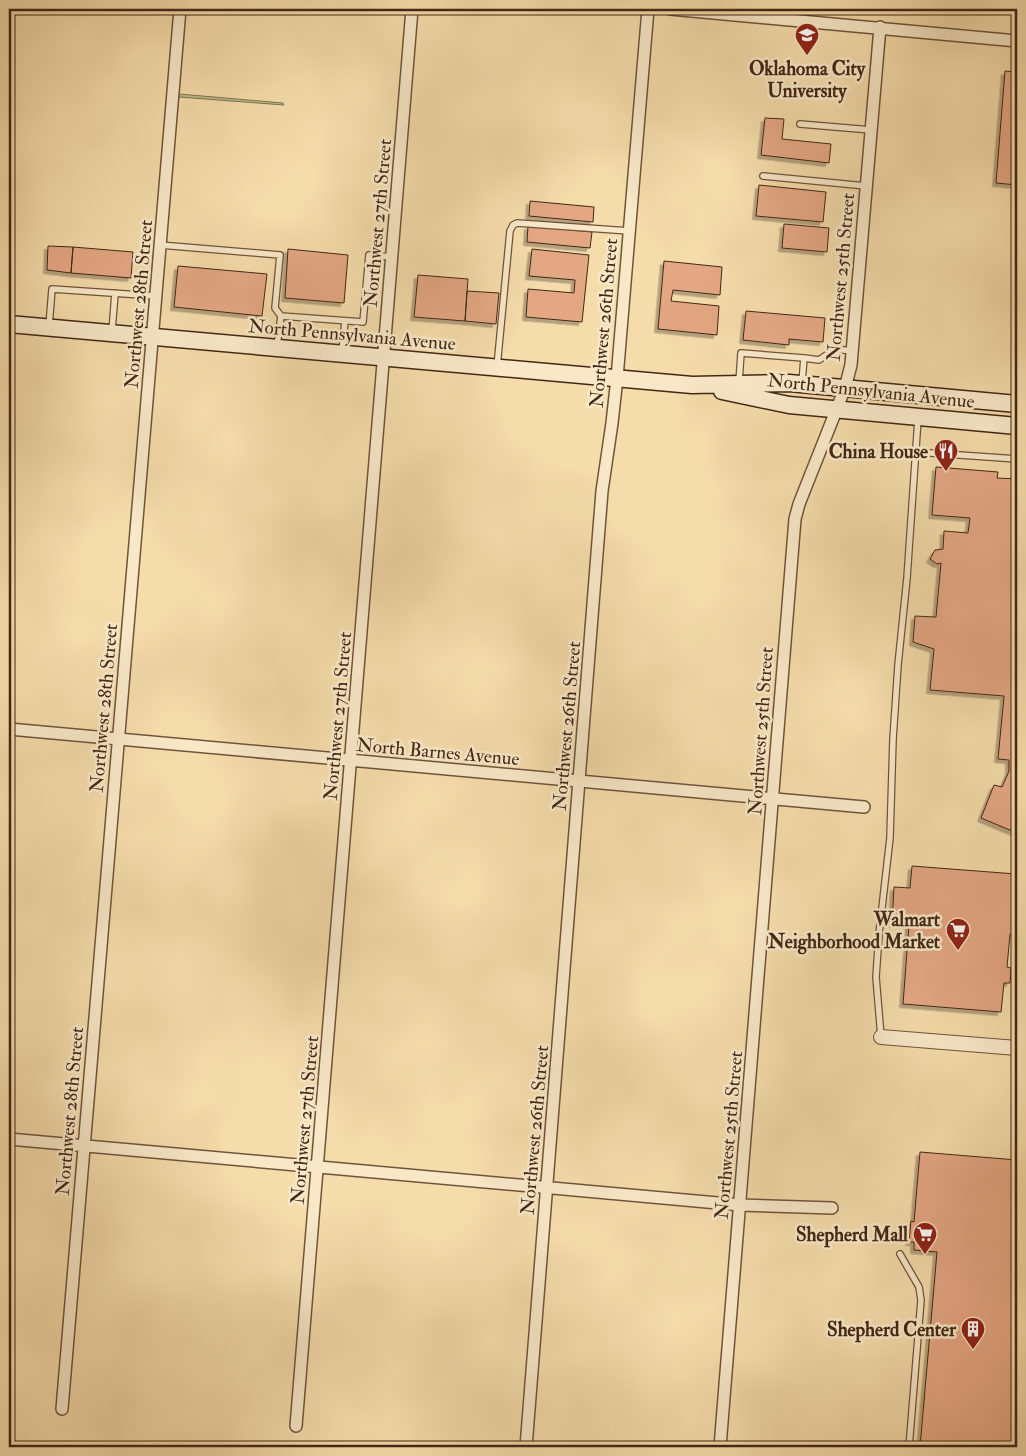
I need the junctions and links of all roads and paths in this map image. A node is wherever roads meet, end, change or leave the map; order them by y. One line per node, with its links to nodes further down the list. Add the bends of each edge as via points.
1 (180, 9): 12 (street, Northwest 28th Street)
2 (412, 9): 13 (street, Northwest 27th Street)
3 (648, 9): 11 (street, Northwest 26th Street)
4 (670, 9): 5 (street)
5 (880, 27): 6 (street); 8 (street, Northwest 25th Street)
6 (1017, 41)
7 (800, 124): 8 (lane)
8 (871, 130): 10 (street, Northwest 25th Street)
9 (763, 176): 10 (lane)
10 (866, 186): 23 (street, Northwest 25th Street)
11 (629, 231): 27 (lane, via 513,225); 28 (street, Northwest 26th Street)
12 (160, 245): 15 (street, Northwest 28th Street); 16 (lane, via 280,255 275,308)
13 (392, 257): 17 (lane, via 369,256 363,322); 25 (street, Northwest 27th Street)
14 (115, 293): 15 (lane); 19 (lane, via 52,289); 20 (lane)
15 (156, 296): 21 (street, Northwest 28th Street)
16 (280, 316): 17 (lane); 22 (lane)
17 (345, 321): 24 (lane)
18 (9, 324): 19 (main road, North Pennsylvania Avenue)
19 (49, 328): 20 (main road, North Pennsylvania Avenue)
20 (112, 333): 21 (main road, North Pennsylvania Avenue)
21 (152, 336): 22 (main road, North Pennsylvania Avenue); 42 (street, Northwest 28th Street)
22 (277, 348): 24 (main road, North Pennsylvania Avenue)
23 (852, 351): 26 (lane, via 835,349 819,360); 32 (street, Northwest 25th Street)
24 (342, 354): 25 (main road, North Pennsylvania Avenue)
25 (383, 357): 27 (main road, North Pennsylvania Avenue); 43 (street, Northwest 27th Street)
26 (804, 358): 29 (lane, via 741,353); 30 (lane)
27 (497, 368): 28 (main road, North Pennsylvania Avenue)
28 (617, 378): 31 (main road, North Pennsylvania Avenue); 44 (street, Northwest 26th Street, via 602,491)
29 (738, 384): 30 (main road, North Pennsylvania Avenue); 31 (main road, North Pennsylvania Avenue)
30 (802, 384): 32 (main road, North Pennsylvania Avenue)
31 (692, 385): 35 (main road, North Pennsylvania Avenue, via 789,405)
32 (846, 388): 33 (main road, North Pennsylvania Avenue); 35 (street, Northwest 25th Street)
33 (939, 397): 34 (main road, North Pennsylvania Avenue); 37 (main road)
34 (1014, 404): 38 (main road)
35 (836, 409): 36 (main road, North Pennsylvania Avenue); 45 (street, Northwest 25th Street, via 795,519)
36 (918, 416): 37 (main road, North Pennsylvania Avenue); 39 (lane)
37 (937, 418): 38 (main road, North Pennsylvania Avenue)
38 (1014, 426)
39 (916, 452): 40 (lane); 47 (lane, via 897,674 890,838 877,960)
40 (1017, 459)
41 (9, 729): 42 (street, North Barnes Avenue)
42 (118, 739): 43 (street, North Barnes Avenue); 50 (street, Northwest 28th Street)
43 (350, 760): 44 (street, North Barnes Avenue); 51 (street, Northwest 27th Street)
44 (579, 781): 45 (street, North Barnes Avenue); 52 (street, Northwest 26th Street)
45 (772, 798): 46 (street, North Barnes Avenue); 53 (street, Northwest 25th Street)
46 (864, 807)
47 (881, 1037): 48 (street)
48 (1017, 1048)
49 (9, 1139): 50 (street)
50 (84, 1146): 51 (street); 56 (street, Northwest 28th Street)
51 (317, 1167): 52 (street); 57 (street, Northwest 27th Street)
52 (546, 1188): 53 (street); 58 (street, Northwest 26th Street)
53 (740, 1205): 54 (street); 59 (street, Northwest 25th Street)
54 (832, 1208)
55 (900, 1254): 60 (lane, via 919,1287 921,1300)
56 (62, 1409)
57 (296, 1426)
58 (526, 1447)
59 (720, 1447)
60 (909, 1447)

